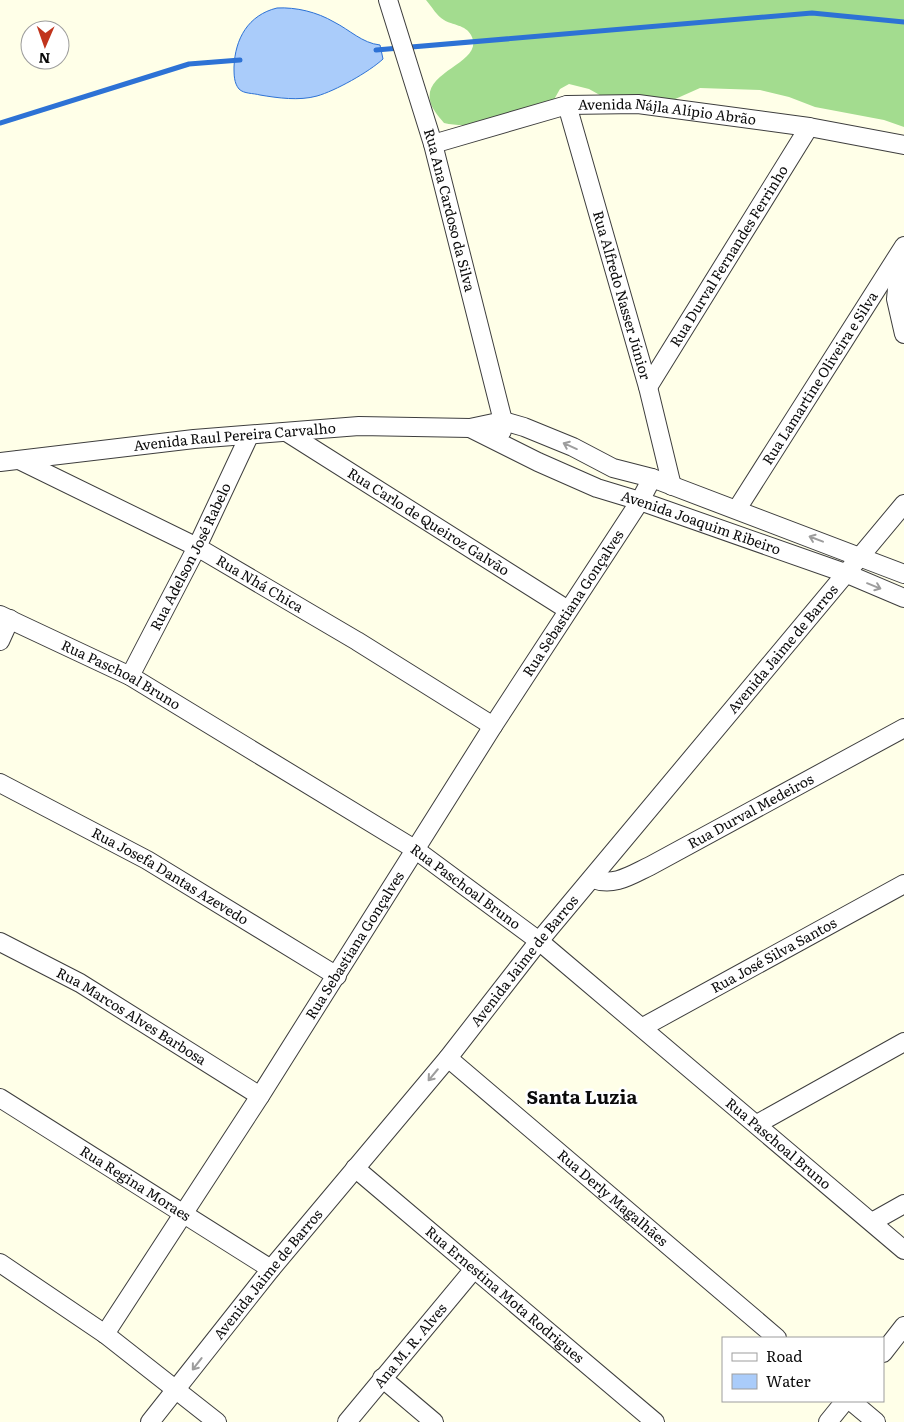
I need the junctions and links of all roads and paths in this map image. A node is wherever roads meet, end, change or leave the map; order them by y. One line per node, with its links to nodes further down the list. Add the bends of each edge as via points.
1 (388, 0): 4 (street, Rua Ana Cardoso da Silva)
2 (566, 105): 3 (street, Avenida Nájla Alípio Abrão, via 638,104); 4 (street, Avenida Nájla Alípio Abrão); 8 (street, Rua Alfredo Nasser Júnior)
3 (810, 127): 5 (street, Avenida Nájla Alípio Abrão); 8 (street, Rua Durval Fernandes Ferrinho)
4 (433, 144): 9 (street, Rua Ana Cardoso da Silva)
5 (904, 145)
6 (902, 249): 7 (street, via 896,299); 20 (street, Rua Lamartine Oliveira e Silva)
7 (904, 334)
8 (648, 387): 17 (street, Rua Alfredo Nasser Júnior)
9 (503, 421): 10 (street, Avenida Raul Pereira Carvalho); 13 (street); 16 (street, Avenida Joaquim Ribeiro, one-way to 9, via 613,468 573,447)
10 (470, 428): 11 (street, Avenida Raul Pereira Carvalho, via 359,426); 13 (street, Avenida Raul Pereira Carvalho)
11 (288, 433): 12 (street, Avenida Raul Pereira Carvalho); 26 (street, Rua Carlo de Queiroz Galvão)
12 (249, 436): 14 (street, Avenida Raul Pereira Carvalho); 21 (street, Rua Adelson José Rabelo)
13 (500, 443): 18 (street, Avenida Joaquim Ribeiro, via 597,488)
14 (19, 459): 15 (street, Avenida Raul Pereira Carvalho); 21 (street, Rua Nhá Chica)
15 (0, 462)
16 (652, 478): 17 (street, Avenida Joaquim Ribeiro); 18 (street, Rua Sebastiana Gonçalves)
17 (672, 486): 20 (street, Avenida Joaquim Ribeiro)
18 (640, 501): 23 (street, Avenida Joaquim Ribeiro); 26 (street, Rua Sebastiana Gonçalves)
19 (904, 504): 22 (street, Avenida Jaime de Barros)
20 (737, 509): 22 (street, Avenida Joaquim Ribeiro, one-way to 20)
21 (197, 547): 29 (street, Rua Adelson José Rabelo); 30 (street, Rua Nhá Chica)
22 (862, 556): 23 (street, Avenida Jaime de Barros); 24 (street, Avenida Joaquim Ribeiro)
23 (845, 574): 25 (street, Avenida Joaquim Ribeiro, one-way to 25); 34 (street, Avenida Jaime de Barros)
24 (904, 574)
25 (904, 598)
26 (568, 610): 30 (street, Rua Sebastiana Gonçalves)
27 (5, 617): 28 (street); 29 (street, Rua Paschoal Bruno)
28 (0, 641)
29 (130, 676): 33 (street, Rua Paschoal Bruno)
30 (493, 726): 33 (street, Rua Sebastiana Gonçalves)
31 (904, 728): 34 (street, Rua Durval Medeiros, via 650,866 612,883)
32 (0, 782): 38 (street, Rua Josefa Dantas Azevedo, via 147,860)
33 (416, 850): 36 (street, Rua Paschoal Bruno); 38 (street, Rua Sebastiana Gonçalves)
34 (593, 879): 36 (street, Avenida Jaime de Barros)
35 (904, 884): 39 (street, Rua José Silva Santos)
36 (539, 941): 39 (street, Rua Paschoal Bruno); 41 (street, Avenida Jaime de Barros)
37 (0, 942): 42 (street, Rua Marcos Alves Barbosa, via 80,983)
38 (337, 976): 42 (street, Rua Sebastiana Gonçalves)
39 (643, 1027): 44 (street, Rua Paschoal Bruno)
40 (904, 1042): 44 (street)
41 (448, 1058): 45 (street, Avenida Jaime de Barros, one-way to 45); 55 (street, Rua Derly Magalhães)
42 (260, 1096): 47 (street, Rua Sebastiana Gonçalves)
43 (0, 1098): 47 (street, Rua Regina Moraes)
44 (757, 1124): 48 (street, Rua Paschoal Bruno)
45 (355, 1168): 51 (street, Avenida Jaime de Barros); 52 (street, Rua Ernestina Mota Rodrigues)
46 (904, 1204): 48 (street)
47 (183, 1213): 51 (street, Rua Regina Moraes); 54 (street, Rua Sebastiana Gonçalves)
48 (872, 1222): 49 (street, Rua Paschoal Bruno)
49 (904, 1250)
50 (0, 1263): 54 (street)
51 (271, 1269): 58 (street, Avenida Jaime de Barros, one-way to 58)
52 (474, 1269): 57 (street, Ana M. R. Alves); 65 (street, Rua Ernestina Mota Rodrigues)
53 (904, 1326): 56 (street)
54 (105, 1334): 58 (street)
55 (776, 1337)
56 (884, 1352)
57 (382, 1378): 63 (street, Ana M. R. Alves); 64 (street)
58 (177, 1389): 61 (street, Avenida Jaime de Barros); 62 (street)
59 (844, 1402): 66 (street)
60 (852, 1402): 67 (street)
61 (150, 1422)
62 (217, 1422)
63 (347, 1422)
64 (434, 1422)
65 (655, 1422)
66 (828, 1422)
67 (876, 1422)

